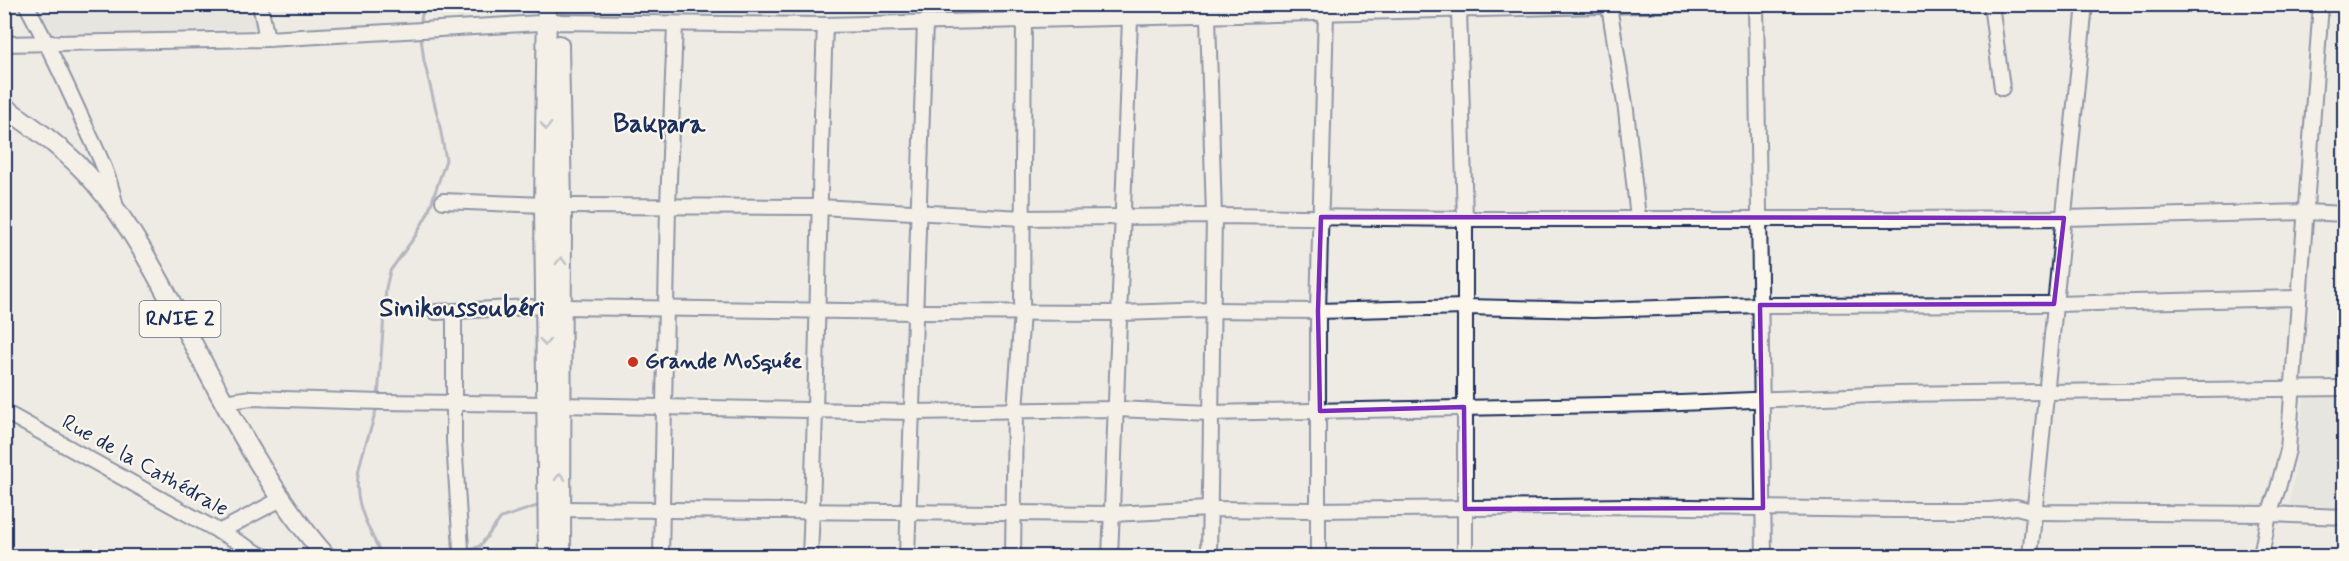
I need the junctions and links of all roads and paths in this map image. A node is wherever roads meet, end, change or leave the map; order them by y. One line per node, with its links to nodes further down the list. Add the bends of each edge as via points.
1 (26, 4): 20 (street)
2 (260, 4): 19 (street)
3 (1686, 4): 8 (street)
4 (1756, 4): 37 (street)
5 (1991, 4): 22 (street)
6 (2085, 4): 38 (street)
7 (2321, 4): 29 (street)
8 (1609, 6): 10 (street); 36 (street)
9 (1416, 8): 10 (street); 11 (street)
10 (1459, 10): 39 (street)
11 (1326, 13): 13 (street); 34 (street)
12 (553, 14): 17 (street); 19 (street); 25 (main road)
13 (1208, 17): 14 (street); 33 (street)
14 (1130, 18): 15 (street); 32 (street)
15 (1024, 19): 16 (street); 35 (street)
16 (925, 22): 18 (street); 30 (street)
17 (675, 25): 18 (street); 26 (street)
18 (825, 25): 27 (street)
19 (267, 39): 20 (street)
20 (46, 42): 21 (street); 28 (street, via 108,176)
21 (4, 44)
22 (2002, 88)
23 (4, 107): 28 (main road, RNIE 2, via 72,160)
24 (443, 201): 25 (street)
25 (553, 205): 26 (street); 44 (main road, one-way to 25); 61 (main road, one-way to 61)
26 (668, 206): 27 (street); 46 (street)
27 (819, 207): 30 (street); 47 (street)
28 (116, 210): 59 (main road, RNIE 2, via 151,265)
29 (2306, 212): 31 (street); 38 (street); 40 (street)
30 (918, 214): 35 (street); 52 (street)
31 (2344, 214)
32 (1122, 216): 33 (street); 35 (street); 54 (street)
33 (1214, 216): 34 (street); 48 (street)
34 (1321, 217): 39 (street); 49 (street)
35 (1023, 218): 53 (street)
36 (1638, 218): 37 (street); 39 (street)
37 (1760, 218): 38 (street); 42 (street)
38 (2064, 218): 41 (street)
39 (1465, 219): 45 (street)
40 (2299, 298): 41 (street); 56 (street)
41 (2054, 304): 42 (street); 57 (street)
42 (1760, 305): 45 (street, via 1593,310); 58 (street)
43 (531, 307): 51 (street)
44 (561, 307): 46 (street); 61 (main road)
45 (1465, 307): 49 (street); 63 (street)
46 (666, 309): 47 (street); 62 (street)
47 (818, 310): 52 (street); 64 (street)
48 (1213, 310): 49 (street); 54 (street); 69 (street)
49 (1318, 311): 67 (street)
50 (436, 312): 51 (street)
51 (454, 312): 60 (street)
52 (915, 312): 53 (street); 68 (street)
53 (1022, 312): 54 (street); 66 (street)
54 (1121, 313): 65 (street)
55 (2344, 388): 56 (street)
56 (2293, 389): 57 (street); 83 (street, via 2288,450)
57 (2046, 392): 58 (street); 80 (street)
58 (1761, 399): 63 (street); 73 (street)
59 (224, 402): 60 (street, via 252,398); 71 (main road, RNIE 2)
60 (455, 403): 61 (street); 86 (street)
61 (553, 404): 62 (street); 74 (main road, one-way to 61); 89 (main road)
62 (665, 406): 64 (street); 72 (street)
63 (1464, 407): 67 (street); 76 (street)
64 (816, 410): 68 (street); 77 (street)
65 (1116, 410): 66 (street); 69 (street); 82 (street)
66 (1015, 411): 68 (street); 79 (street)
67 (1320, 411): 69 (street); 78 (street)
68 (912, 412): 81 (street)
69 (1210, 413): 75 (street)
70 (4, 416): 85 (street, Rue de la Cathédrale, via 12,416)
71 (283, 498): 85 (street); 88 (main road, RNIE 2)
72 (661, 508): 74 (street); 77 (street); 91 (street)
73 (1763, 508): 76 (street); 80 (street, via 2016,507); 99 (street)
74 (560, 509): 90 (main road)
75 (1209, 509): 78 (street); 82 (street); 96 (street)
76 (1465, 509): 78 (street); 98 (street)
77 (812, 510): 81 (street); 92 (street)
78 (1318, 510): 97 (street)
79 (1014, 512): 81 (street); 82 (street); 94 (street)
80 (2036, 512): 83 (street); 100 (street)
81 (908, 513): 93 (street)
82 (1112, 514): 95 (street)
83 (2269, 514): 84 (street); 101 (street)
84 (2344, 517)
85 (219, 532): 87 (street, Rue de la Cathédrale)
86 (460, 549)
87 (260, 555)
88 (326, 556)
89 (548, 556)
90 (561, 556)
91 (661, 556)
92 (810, 556)
93 (907, 556)
94 (1013, 556)
95 (1110, 556)
96 (1209, 556)
97 (1318, 556)
98 (1465, 556)
99 (1764, 556)
100 (2030, 556)
101 (2261, 556)

